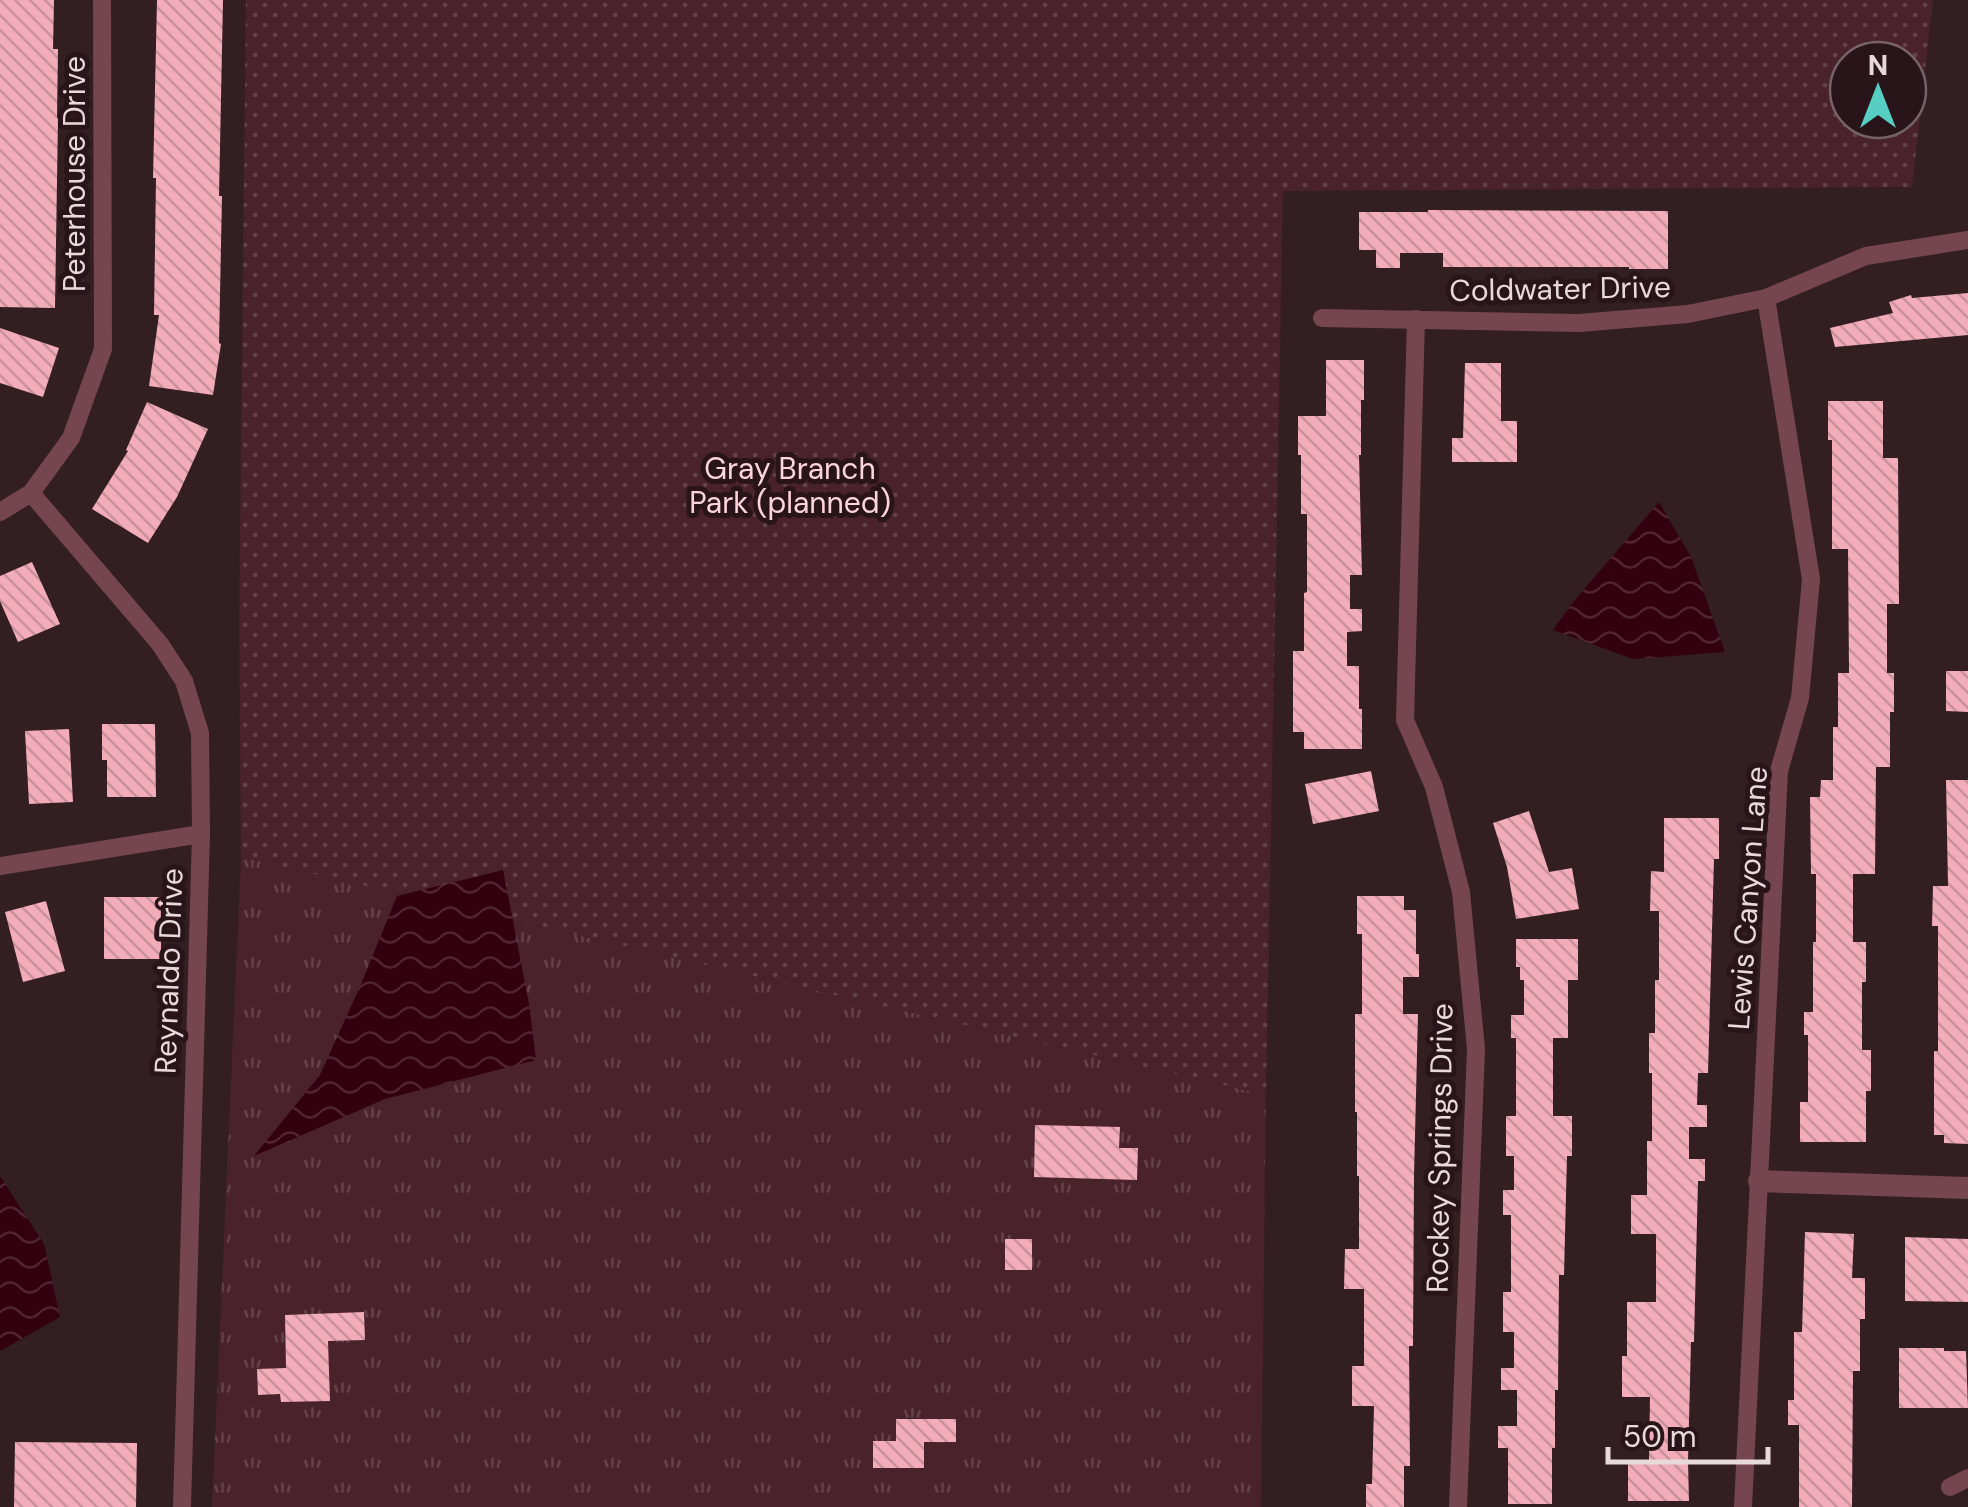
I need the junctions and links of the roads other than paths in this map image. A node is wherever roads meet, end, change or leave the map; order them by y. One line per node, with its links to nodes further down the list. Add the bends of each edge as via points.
1 (102, 0): 6 (street, Peterhouse Drive, via 103,349 71,438)
2 (1968, 240): 3 (street, Coldwater Drive, via 1866,256)
3 (1766, 298): 5 (street, Coldwater Drive, via 1688,314 1580,323); 10 (street, Lewis Canyon Lane, via 1811,579 1800,698 1779,770)
4 (1322, 318): 5 (street, Coldwater Drive)
5 (1416, 319): 15 (street, Rockey Springs Drive, via 1405,720 1434,787 1461,892 1476,1049)
6 (31, 493): 7 (street); 8 (street, Reynaldo Drive, via 184,681 200,733)
7 (0, 512)
8 (200, 834): 9 (street); 14 (street, Reynaldo Drive)
9 (0, 866)
10 (1759, 1181): 11 (street); 16 (street, Lewis Canyon Lane)
11 (1968, 1188)
12 (1968, 1478): 13 (street)
13 (1950, 1487)
14 (182, 1507)
15 (1458, 1507)
16 (1744, 1507)

